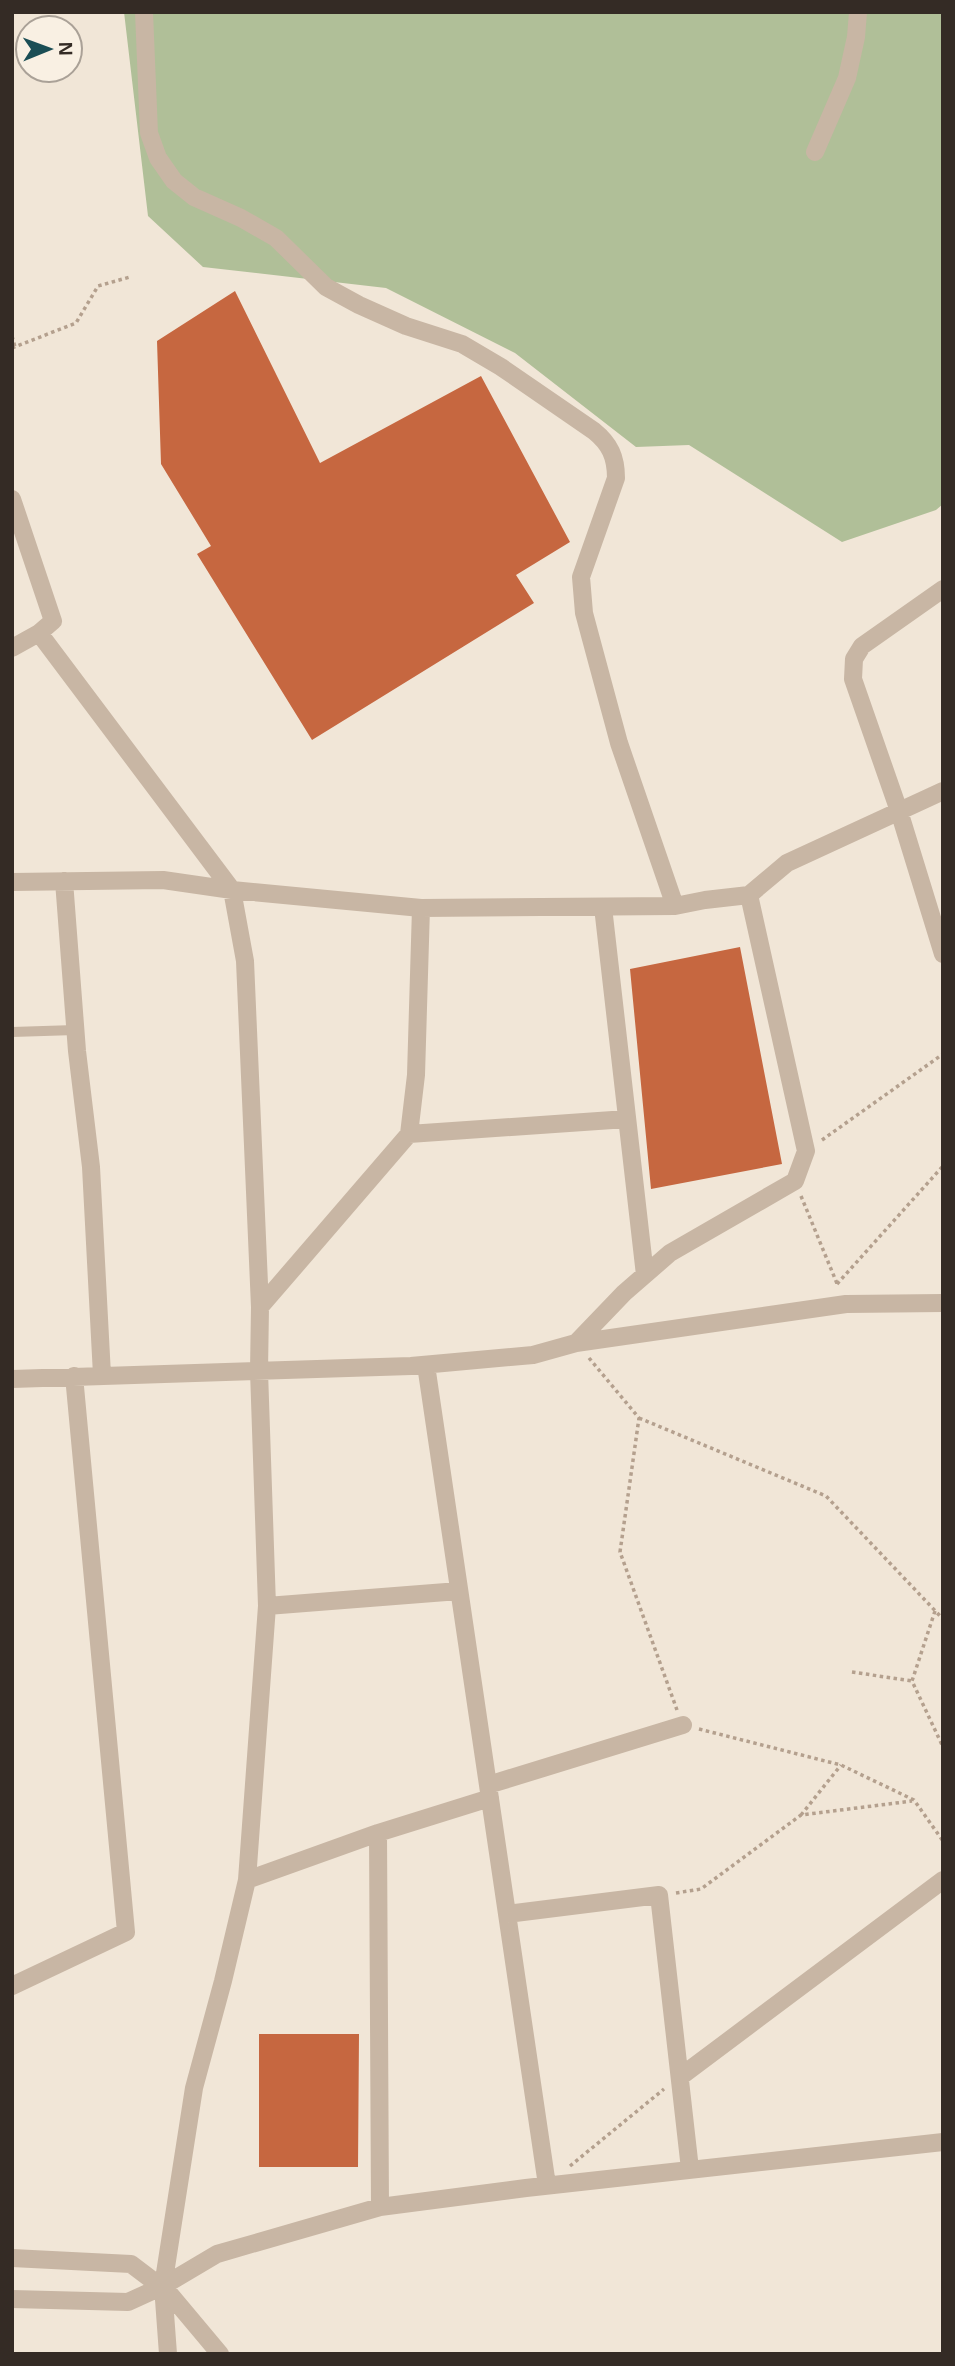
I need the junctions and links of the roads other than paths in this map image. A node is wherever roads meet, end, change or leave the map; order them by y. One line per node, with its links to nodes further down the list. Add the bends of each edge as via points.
1 (144, 12): 14 (street, via 149,132 158,158 174,181 194,197 276,238 326,287 406,326 462,344 501,367 594,431 612,451 616,478 581,577 584,613 619,743)
2 (858, 12): 3 (street, via 847,78)
3 (815, 152)
4 (12, 499): 6 (street, via 52,621)
5 (943, 589): 9 (street, via 862,646 854,659 853,680)
6 (39, 633): 7 (street); 12 (street)
7 (12, 648)
8 (943, 791): 9 (street)
9 (899, 811): 13 (street, via 787,863); 17 (street)
10 (64, 881): 11 (street); 12 (street, via 163,880); 18 (street)
11 (12, 882)
12 (232, 890): 16 (street); 24 (street, via 245,961)
13 (750, 895): 14 (street); 22 (street, via 806,1151 796,1181 670,1254)
14 (675, 906): 15 (street)
15 (603, 907): 16 (street); 20 (street)
16 (421, 908): 21 (street, via 416,1074)
17 (943, 954)
18 (75, 1030): 19 (lane); 28 (street, via 91,1167)
19 (12, 1032)
20 (627, 1119): 21 (street); 22 (street)
21 (409, 1134): 24 (street)
22 (645, 1275): 25 (street)
23 (943, 1303): 25 (street, via 846,1304)
24 (260, 1307): 27 (street)
25 (576, 1343): 26 (street, via 533,1355)
26 (426, 1365): 27 (street); 31 (street)
27 (259, 1371): 28 (street); 32 (street)
28 (102, 1375): 29 (street)
29 (74, 1376): 30 (street); 39 (street, via 126,1932)
30 (12, 1379)
31 (459, 1591): 32 (street); 34 (street)
32 (267, 1606): 36 (street)
33 (683, 1725): 34 (street)
34 (489, 1791): 35 (street); 38 (street)
35 (378, 1833): 36 (street); 44 (street)
36 (247, 1880): 46 (street, via 194,2088)
37 (943, 1880): 40 (street)
38 (507, 1914): 40 (street, via 659,1895); 43 (street)
39 (12, 1986)
40 (680, 2077): 42 (street)
41 (943, 2142): 42 (street)
42 (691, 2169): 43 (street)
43 (547, 2185): 44 (street)
44 (380, 2207): 46 (street, via 217,2254)
45 (12, 2258): 46 (street, via 131,2264)
46 (162, 2286): 47 (street, via 128,2302); 48 (street); 49 (street)
47 (12, 2298)
48 (168, 2354)
49 (220, 2354)

